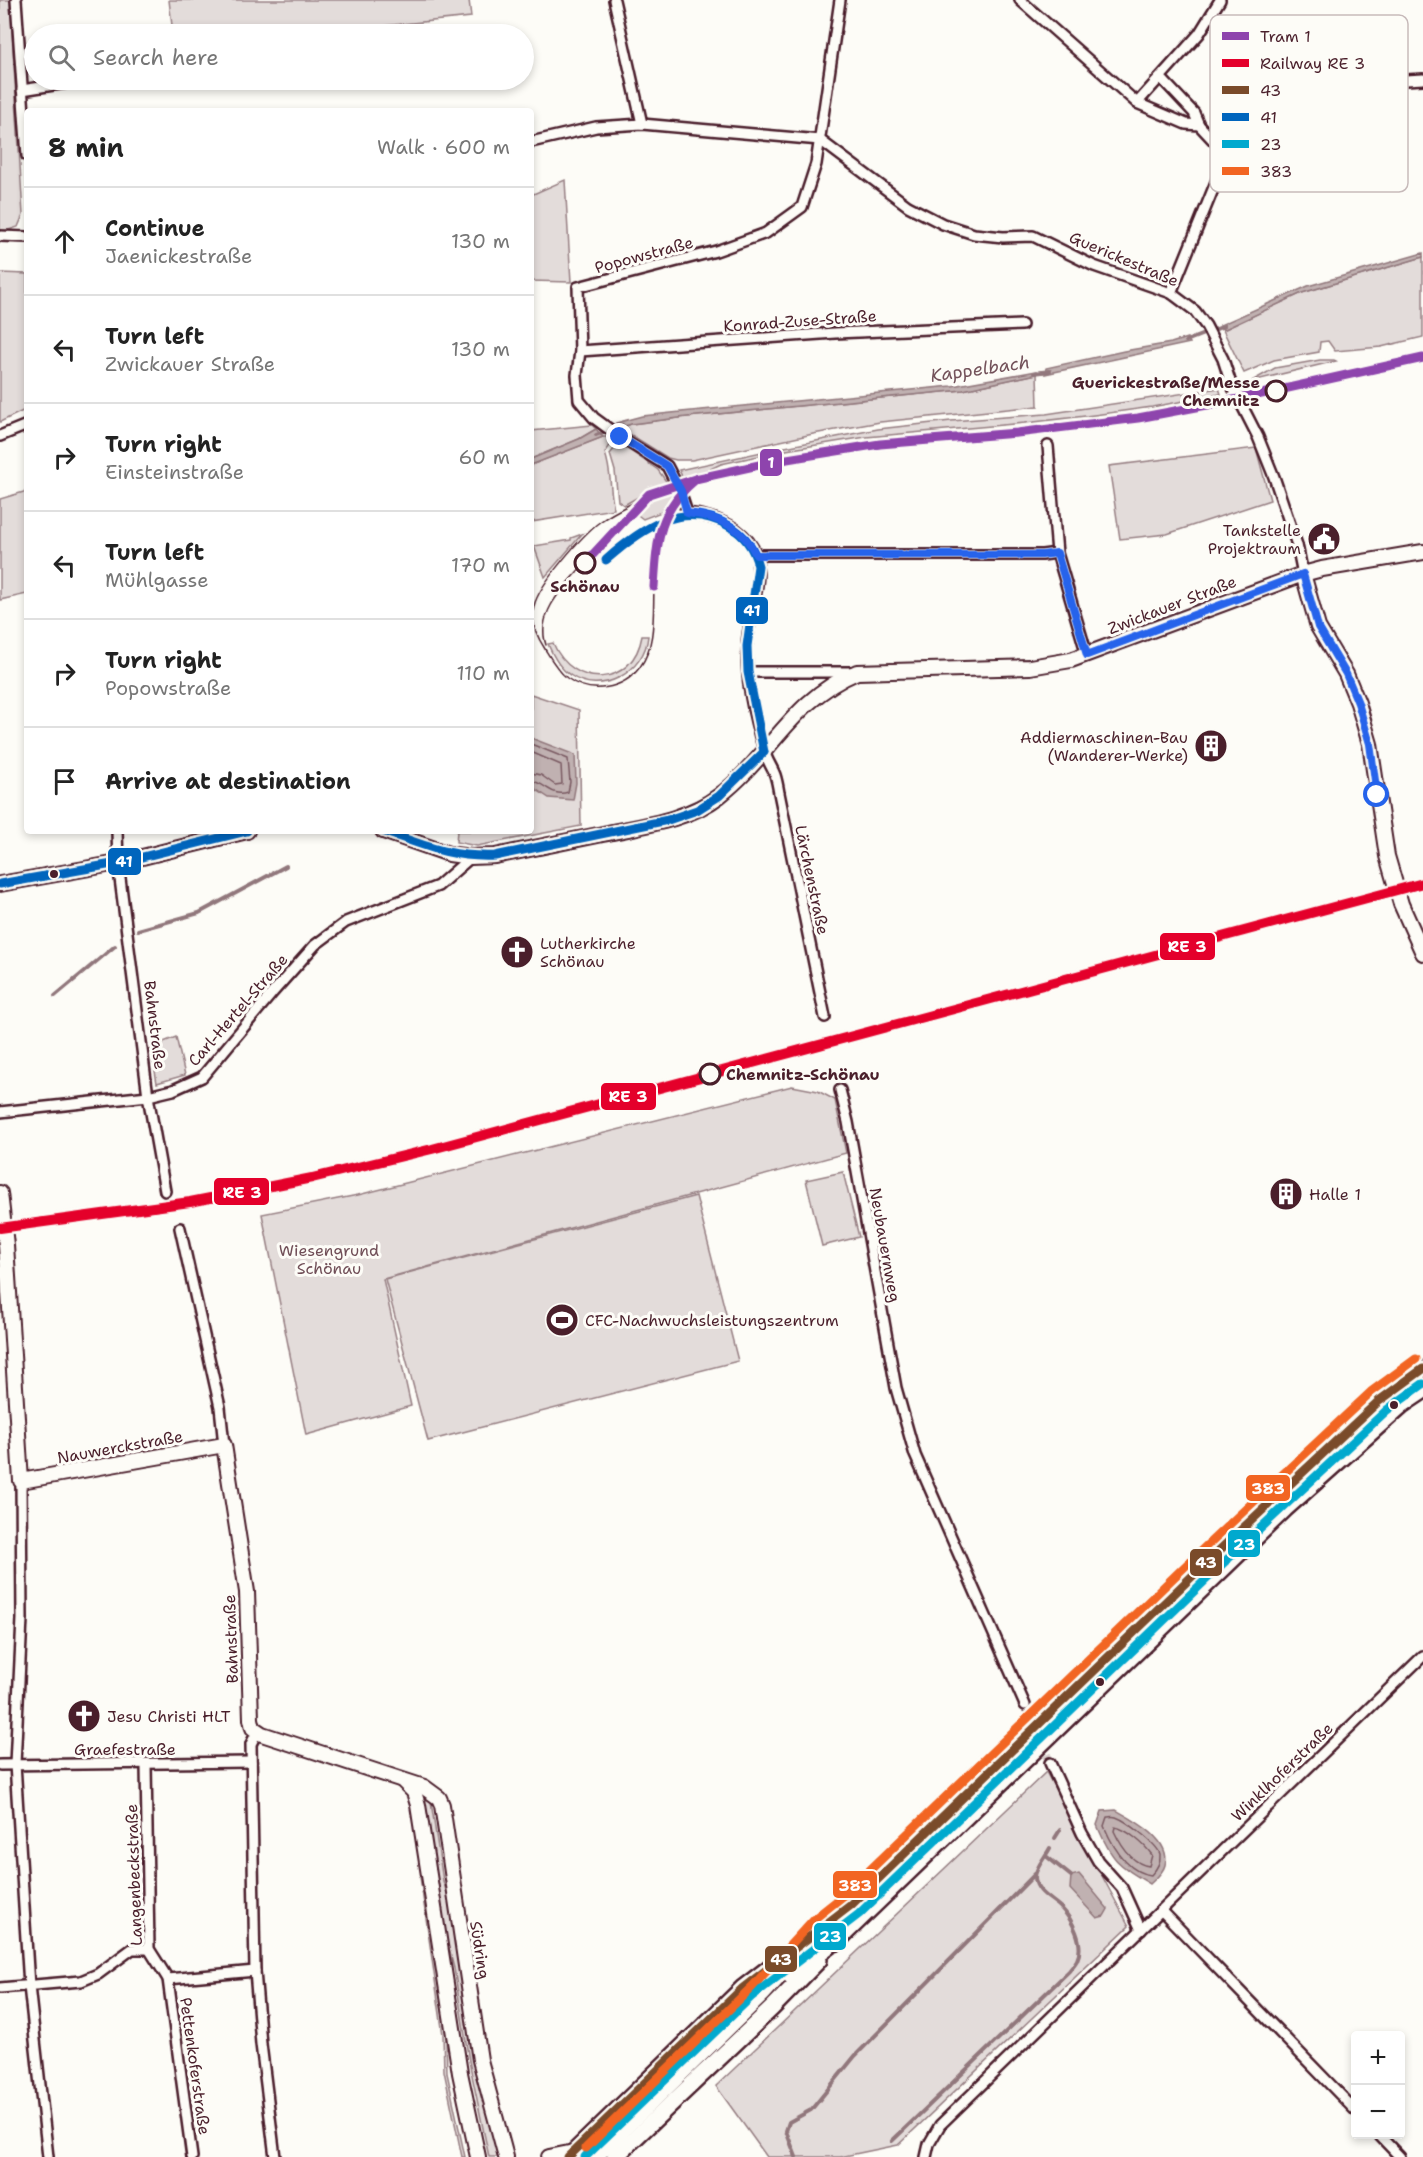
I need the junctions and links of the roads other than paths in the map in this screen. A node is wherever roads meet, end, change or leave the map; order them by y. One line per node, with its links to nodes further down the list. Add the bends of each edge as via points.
1 (16, 0): 11 (street)
2 (614, 0): 14 (street)
3 (840, 0): 18 (street, Popowstraße)
4 (1020, 0): 12 (street)
5 (1220, 0): 6 (street)
6 (1211, 15)
7 (1210, 16): 8 (street)
8 (1161, 78): 12 (street); 15 (street, via 1194,112)
9 (1423, 78): 10 (street)
10 (1408, 79)
11 (22, 90): 13 (street)
12 (1137, 103): 15 (street, via 1186,124)
13 (24, 116)
14 (642, 124): 17 (street, via 596,127); 18 (street)
15 (1199, 125): 16 (street)
16 (1210, 137)
17 (534, 141)
18 (820, 141): 22 (street, Guerickestraße, via 908,206 943,224 974,234 1033,236 1094,266); 24 (street, Popowstraße, via 802,207 766,233 716,251 578,287)
19 (1212, 192): 22 (street)
20 (0, 236): 21 (street)
21 (24, 237)
22 (1171, 293): 31 (street, Guerickestraße, via 1195,311 1222,359 1265,453)
23 (1022, 325): 24 (street, Konrad-Zuse-Straße)
24 (580, 351): 30 (street, Popowstraße, via 579,400 594,418 667,466 681,491 687,513 716,518 731,527 747,540)
25 (24, 426): 26 (street)
26 (0, 436)
27 (1048, 446): 29 (street)
28 (1423, 552): 31 (main road, Zwickauer Straße)
29 (1057, 553): 30 (street); 32 (street)
30 (756, 555): 33 (street)
31 (1303, 574): 32 (main road, Zwickauer Straße); 42 (main road, via 1318,627 1358,703 1370,744 1387,856 1401,904)
32 (1087, 655): 34 (main road, Zwickauer Straße, via 1030,667)
33 (748, 672): 34 (street, Zwickauer Straße); 35 (street)
34 (857, 672): 35 (main road, Zwickauer Straße, via 812,698)
35 (764, 752): 39 (main road, Zwickauer Straße, via 719,796 697,810 668,820 495,856); 43 (street, Lärchenstraße, via 775,775)
36 (117, 834): 40 (street, Bahnstraße)
37 (235, 834): 40 (main road)
38 (392, 834): 39 (main road, Zwickauer Straße, via 449,854)
39 (471, 857): 45 (street, Carl-Hertel-Straße, via 438,886 346,922 315,945 202,1077)
40 (118, 863): 41 (main road); 45 (street, Bahnstraße)
41 (0, 884)
42 (1423, 953)
43 (825, 1017)
44 (840, 1090): 55 (street, Neubauernweg, via 896,1388 915,1455)
45 (148, 1096): 46 (street, Carl-Hertel-Straße); 47 (street, Bahnstraße)
46 (0, 1112)
47 (165, 1191)
48 (0, 1193): 53 (main road)
49 (180, 1228): 52 (street, Bahnstraße, via 220,1407)
50 (1423, 1369): 64 (main road, via 1379,1401 1209,1559)
51 (1423, 1390): 66 (main road, via 1285,1509)
52 (224, 1445): 53 (main road, Nauwerckstraße); 56 (main road, Bahnstraße, via 247,1592 251,1719)
53 (21, 1481): 59 (street, via 22,1619)
54 (1423, 1656): 63 (street, Winklhoferstraße)
55 (1025, 1705)
56 (257, 1732): 57 (street, Bahnstraße, via 251,1744); 62 (main road, Südring)
57 (251, 1762): 61 (street, Graefestraße); 68 (street, Bahnstraße)
58 (1050, 1763): 65 (street, via 1082,1833 1098,1861 1122,1888)
59 (15, 1764): 60 (street, Graefestraße); 61 (street, Graefestraße); 70 (street)
60 (0, 1765)
61 (146, 1765): 67 (street, Langenbeckstraße)
62 (401, 1780): 75 (main road, Südring, via 433,1792 442,1805 480,2060); 80 (main road, via 414,1792 418,1804 460,2073)
63 (1162, 1911): 65 (street, Winklhoferstraße); 73 (street)
64 (822, 1928): 72 (highway); 76 (main road, via 743,1988)
65 (1142, 1930): 85 (street, Winklhoferstraße, via 940,2125)
66 (844, 1934): 72 (highway); 84 (main road)
67 (149, 1949): 69 (street, Langenbeckstraße); 70 (street, via 132,1949 98,1974 81,1981)
68 (255, 1971): 69 (street); 79 (street, Bahnstraße)
69 (168, 1979): 78 (street, Pettenkoferstraße)
70 (29, 1986): 71 (street); 77 (street)
71 (0, 1988)
72 (762, 1994): 83 (highway)
73 (1351, 2106)
74 (1383, 2139): 86 (street)
75 (505, 2154): 81 (main road, Südring)
76 (572, 2155): 82 (main road)
77 (48, 2157)
78 (192, 2157)
79 (275, 2157)
80 (478, 2157)
81 (520, 2157)
82 (549, 2157)
83 (594, 2157)
84 (615, 2157)
85 (926, 2157)
86 (1400, 2157)

